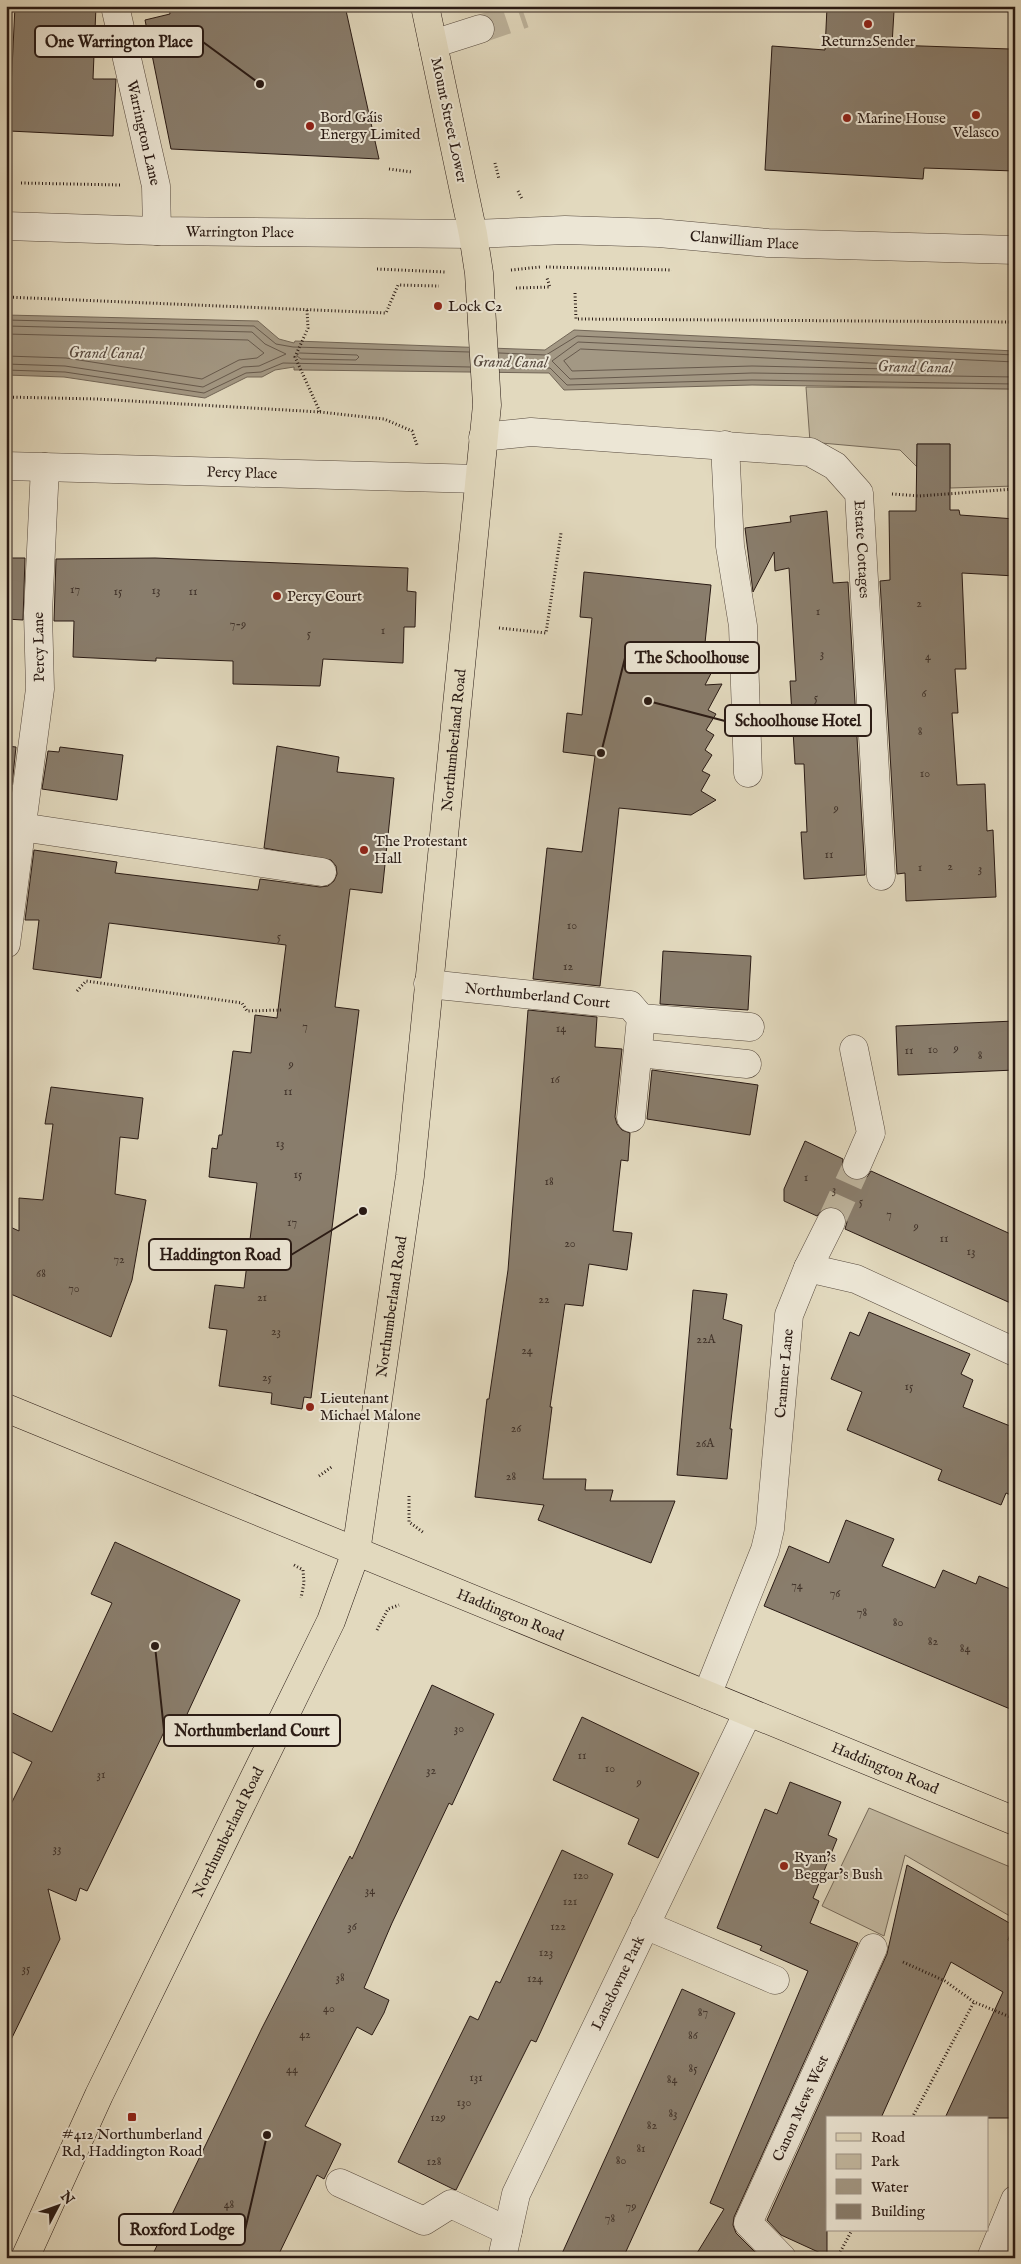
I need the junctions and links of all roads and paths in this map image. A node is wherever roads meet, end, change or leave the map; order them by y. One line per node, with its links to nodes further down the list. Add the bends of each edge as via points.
1 (116, 6): 10 (street, Warrington Lane, via 156,186)
2 (424, 6): 4 (main road, Mount Street Lower)
3 (480, 29): 4 (street)
4 (433, 44): 11 (main road, Mount Street Lower)
5 (389, 169): 6 (path)
6 (412, 172)
7 (21, 183): 8 (path)
8 (124, 185)
9 (6, 226): 10 (street, Warrington Place)
10 (157, 231): 11 (street, Warrington Place)
11 (473, 234): 12 (street, Clanwilliam Place, via 573,230 659,233 768,243); 19 (main road, Mount Street Lower)
12 (1015, 250)
13 (547, 278): 15 (path, via 550,287)
14 (439, 286): 18 (path, via 398,286 386,313)
15 (516, 288)
16 (575, 293): 20 (path, via 576,319)
17 (6, 297): 18 (path)
18 (307, 310): 22 (path, via 308,328 295,357)
19 (481, 311): 23 (main road, Northumberland Road, via 487,405)
20 (1015, 322)
21 (6, 397): 22 (path)
22 (320, 412): 27 (path, via 384,420 412,431)
23 (483, 437): 24 (street, Estate Cottages, via 531,432); 28 (main road, Northumberland Road)
24 (725, 445): 30 (street, Estate Cottages, via 810,452 835,466); 33 (street, via 730,546 743,626)
25 (6, 466): 26 (street, Percy Place)
26 (45, 467): 27 (street, Percy Place); 34 (street, Percy Lane, via 38,613 40,689)
27 (429, 478): 28 (street, Percy Place)
28 (479, 480): 32 (main road, Northumberland Road)
29 (1015, 489): 30 (path, via 919,496)
30 (859, 493): 36 (street, Estate Cottages)
31 (561, 533): 32 (path, via 546,633)
32 (465, 625): 39 (main road, Northumberland Road)
33 (748, 773)
34 (21, 827): 35 (street); 37 (street, Percy Lane)
35 (322, 872)
36 (881, 876)
37 (8, 916): 38 (street, Percy Lane)
38 (6, 944)
39 (428, 984): 42 (street, Northumberland Court, via 630,1005); 57 (main road, Northumberland Road, via 410,1176)
40 (77, 991): 41 (path, via 86,981 242,1003 247,1011)
41 (282, 1010)
42 (641, 1018): 43 (street); 45 (street)
43 (750, 1027)
44 (854, 1049): 48 (street, via 871,1133)
45 (638, 1053): 46 (street); 47 (street)
46 (747, 1064)
47 (631, 1118)
48 (857, 1165)
49 (828, 1228): 50 (street, Cranmer Lane)
50 (808, 1268): 51 (street, via 856,1279); 62 (street, Cranmer Lane, via 789,1315 770,1529)
51 (1015, 1352)
52 (6, 1408): 57 (main road, Haddington Road)
53 (333, 1466): 54 (path)
54 (320, 1476)
55 (409, 1496): 56 (path, via 409,1522)
56 (424, 1533)
57 (356, 1552): 62 (main road, Haddington Road); 75 (main road, Northumberland Road, via 331,1621 99,2095)
58 (294, 1566): 59 (path, via 303,1570)
59 (301, 1598)
60 (399, 1604): 61 (path, via 388,1610)
61 (377, 1630)
62 (707, 1695): 63 (main road, Haddington Road)
63 (748, 1712): 64 (main road, Haddington Road); 65 (street, Lansdowne Park)
64 (1015, 1821)
65 (645, 1925): 67 (street); 73 (street, Lansdowne Park, via 516,2194)
66 (873, 1948): 68 (path, via 945,1982); 77 (street, Canon Mews West, via 748,2223)
67 (775, 1980)
68 (974, 2002): 69 (path); 70 (path)
69 (1015, 2018)
70 (913, 2116)
71 (340, 2183): 73 (street, via 424,2220 451,2204)
72 (1015, 2200): 79 (street)
73 (508, 2231): 76 (street, Lansdowne Park)
74 (851, 2232): 78 (path)
75 (25, 2258)
76 (502, 2258)
77 (782, 2258)
78 (837, 2258)
79 (991, 2258)

